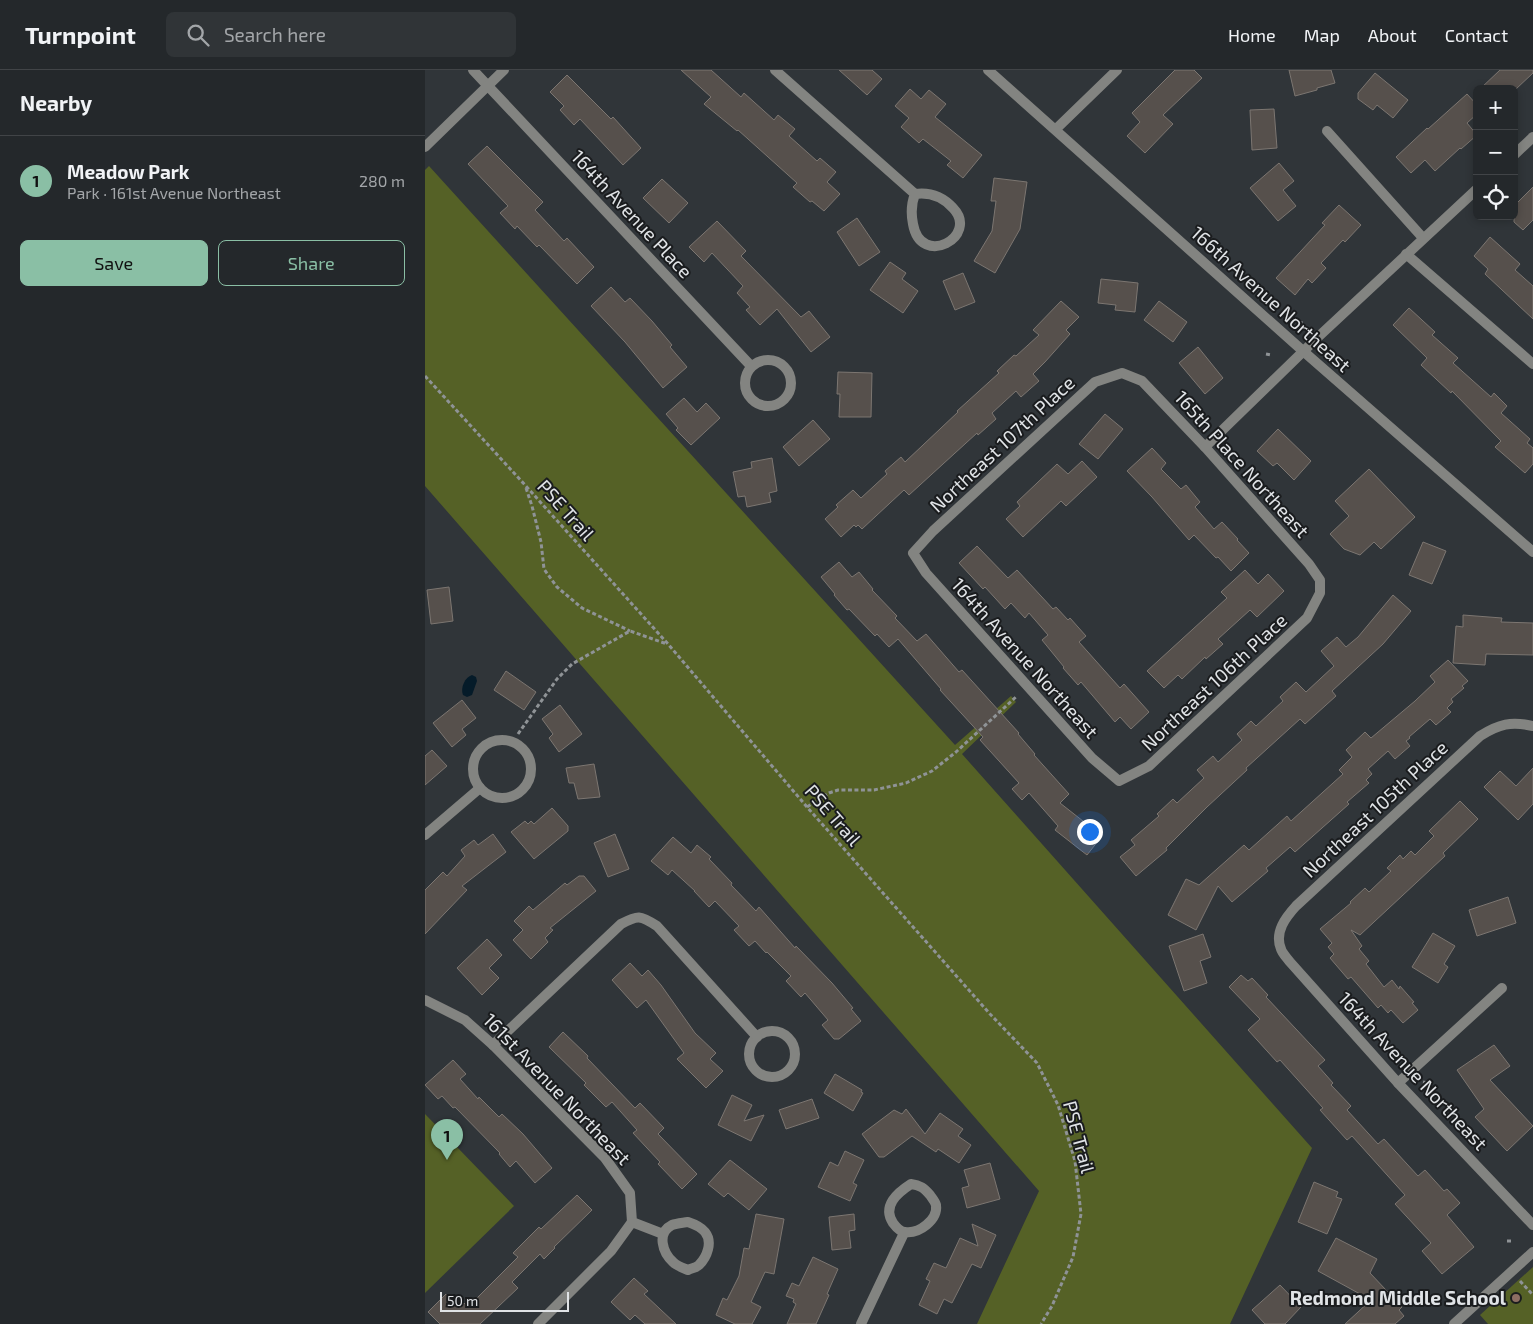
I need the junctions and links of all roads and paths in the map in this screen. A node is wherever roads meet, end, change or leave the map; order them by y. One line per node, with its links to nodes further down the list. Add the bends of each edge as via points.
1 (473, 70): 6 (street)
2 (504, 70): 6 (street)
3 (775, 70): 13 (street)
4 (987, 70): 7 (street, 166th Avenue Northeast)
5 (1117, 70): 7 (street)
6 (487, 86): 10 (street); 18 (street, 164th Avenue Place)
7 (1055, 129): 16 (street, 166th Avenue Northeast)
8 (1327, 131): 14 (street)
9 (1533, 137): 11 (street)
10 (425, 147)
11 (1518, 150)
12 (1473, 193): 14 (street)
13 (915, 194): 13 (street, via 911,216 918,238 937,247 950,242 959,230 955,210 939,197)
14 (1423, 238): 15 (street)
15 (1406, 254): 16 (street); 17 (street)
16 (1303, 351): 21 (street); 23 (street, 166th Avenue Northeast)
17 (1533, 364)
18 (751, 366): 18 (street, via 744,379 750,400 763,407 784,401 791,388 785,367 779,362 765,360)
19 (1122, 373): 21 (street, 165th Place Northeast, via 1142,380); 24 (street, Northeast 107th Place, via 1095,382)
20 (425, 376): 22 (path, PSE Trail)
21 (1205, 447): 25 (street, 165th Place Northeast, via 1309,564 1320,580)
22 (525, 485): 26 (path, via 541,542 544,569 557,587 582,608); 27 (path, PSE Trail)
23 (1533, 552)
24 (913, 553): 31 (street, 164th Avenue Northeast, via 926,573 1091,758)
25 (1320, 593): 31 (street, Northeast 106th Place, via 1307,618 1149,766)
26 (630, 631): 27 (path); 30 (path, via 572,664)
27 (668, 644): 33 (path, PSE Trail)
28 (1016, 697): 33 (path, via 932,771 906,783 874,790 829,792)
29 (1533, 726): 35 (street, Northeast 105th Place, via 1506,724 1480,736 1297,906)
30 (518, 734)
31 (1119, 781)
32 (480, 788): 32 (street, via 496,797 515,795 523,789 531,772 527,754 520,746 503,740 485,746 474,761 473,771); 34 (street)
33 (807, 806): 56 (path, PSE Trail, via 1037,1063 1058,1105 1075,1161 1081,1214 1073,1257)
34 (425, 835)
35 (1279, 933): 43 (street, 164th Avenue Northeast, via 1280,948 1290,962)
36 (1502, 988): 43 (street)
37 (425, 1000): 39 (street, 161st Avenue Northeast, via 465,1020)
38 (757, 1037): 38 (street, via 752,1042 749,1056 754,1069 766,1077 787,1071 792,1065 794,1050 786,1037 772,1032); 39 (street, via 657,926 644,918 633,918 621,924)
39 (493, 1045): 45 (street, 161st Avenue Northeast, via 605,1158 630,1193)
40 (1395, 1050): 41 (path)
41 (1397, 1054)
42 (1423, 1082): 44 (path)
43 (1398, 1083): 46 (street, 164th Avenue Northeast)
44 (1428, 1083)
45 (632, 1222): 48 (street); 54 (street, via 611,1251)
46 (1533, 1225)
47 (904, 1233): 47 (street, via 923,1228 936,1212 936,1203 921,1186 911,1184 891,1200 888,1210 892,1221); 55 (street)
48 (663, 1234): 48 (street, via 669,1226 677,1223 688,1222 697,1226 706,1232 709,1244 706,1257 688,1270 675,1264 666,1254)
49 (1507, 1241): 50 (path)
50 (1512, 1241)
51 (1533, 1252): 52 (street)
52 (1511, 1272): 53 (path); 57 (street)
53 (1533, 1295)
54 (538, 1324)
55 (861, 1324)
56 (1041, 1324)
57 (1454, 1324)

